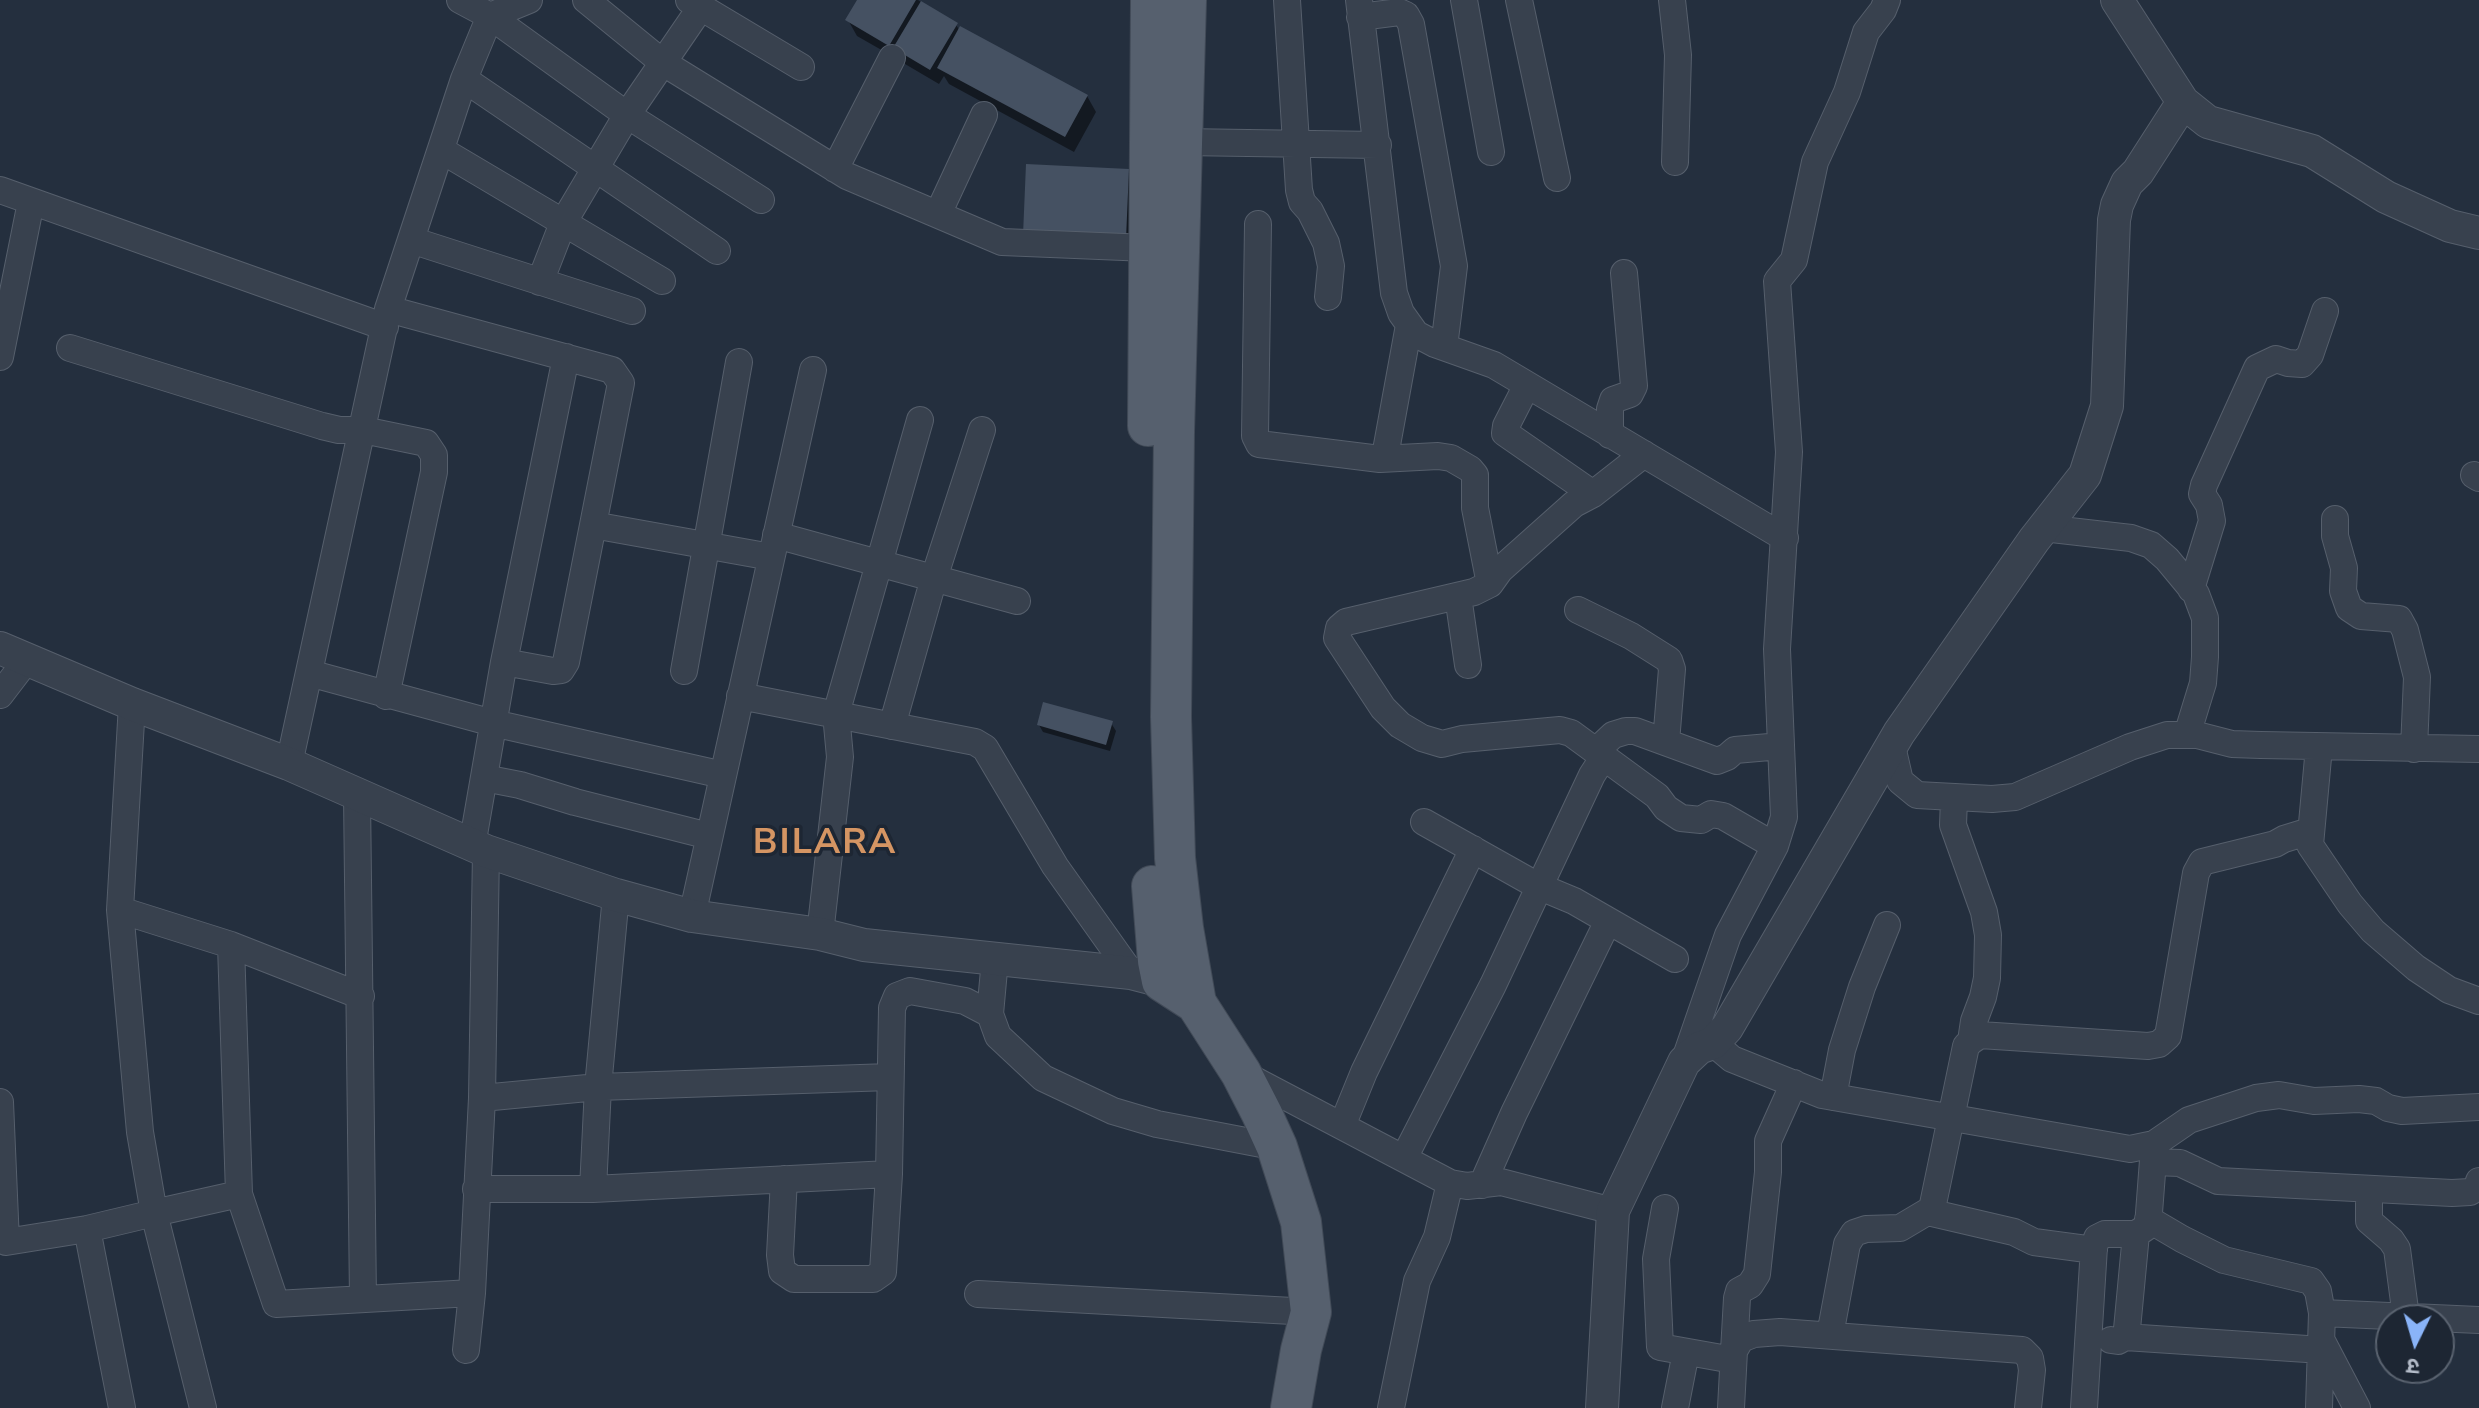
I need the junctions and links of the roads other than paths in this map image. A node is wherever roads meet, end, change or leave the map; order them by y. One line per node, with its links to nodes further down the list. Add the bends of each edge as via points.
1 (460, 0): 14 (street)
2 (529, 0): 14 (street)
3 (586, 0): 16 (street)
4 (1151, 0): 39 (main road)
5 (1186, 0): 22 (main road)
6 (1287, 0): 23 (street)
7 (1464, 0): 26 (street)
8 (1519, 0): 30 (street)
9 (1672, 0): 27 (street, via 1678,55)
10 (1887, 0): 66 (street, via 1866,32 1847,92 1815,162 1794,260 1777,281 1789,452)
11 (2117, 0): 19 (street)
12 (695, 3): 16 (street); 17 (street)
13 (1360, 8): 24 (street); 49 (street, via 1399,12 1411,24 1454,266)
14 (490, 16): 18 (street); 20 (street)
15 (892, 58): 29 (street)
16 (662, 62): 20 (street); 29 (street)
17 (801, 67)
18 (464, 79): 25 (street); 28 (street)
19 (2183, 102): 37 (street, via 2208,122 2312,151 2386,197); 65 (street, via 2120,194 2114,220 2107,406 2085,475)
20 (627, 115): 28 (street); 32 (street)
21 (984, 115): 34 (street)
22 (1183, 142): 23 (street); 120 (main road, via 1171,717 1175,858)
23 (1297, 144): 24 (street); 44 (street, via 1302,202 1326,243 1331,266)
24 (1378, 145): 48 (street, via 1394,293)
25 (441, 150): 35 (street); 38 (street)
26 (1491, 152)
27 (1675, 162)
28 (596, 169): 35 (street); 40 (street)
29 (835, 169): 34 (street)
30 (1557, 178)
31 (0, 190): 33 (street)
32 (761, 200)
33 (31, 202): 47 (street); 51 (street)
34 (938, 214): 39 (street, via 1002,242)
35 (563, 223): 42 (street); 43 (street)
36 (1258, 224): 61 (street, via 1259,444)
37 (2479, 233)
38 (411, 240): 43 (street); 47 (street)
39 (1148, 248): 117 (main road, via 1147,812 1158,961)
40 (717, 251)
41 (1624, 273): 59 (street, via 1634,386 1630,394 1613,400)
42 (662, 281)
43 (540, 282): 45 (street)
44 (1328, 297)
45 (632, 311)
46 (2325, 311): 72 (street, via 2302,364 2276,359 2257,368 2204,485 2212,521)
47 (386, 318): 52 (street); 57 (street)
48 (1409, 325): 49 (street); 61 (street, via 1388,449)
49 (1444, 347): 55 (street, via 1494,365)
50 (70, 348): 57 (street, via 322,426)
51 (0, 357)
52 (566, 357): 64 (street, via 612,370 621,383); 77 (street)
53 (739, 362): 67 (street)
54 (813, 370): 68 (street)
55 (1527, 385): 59 (street); 62 (street, via 1505,433)
56 (920, 420): 69 (street)
57 (363, 430): 80 (street); 82 (street, via 426,443 434,455)
58 (982, 430): 70 (street)
59 (1610, 435): 60 (street)
60 (1644, 454): 62 (street); 66 (street)
61 (1380, 459): 71 (street, via 1438,456 1470,469)
62 (1593, 494): 71 (street, via 1574,504)
63 (2335, 519): 93 (street, via 2349,608 2361,616 2399,619 2405,630 2417,677)
64 (593, 525): 67 (street); 77 (street, via 561,670)
65 (2043, 528): 72 (street, via 2151,545); 91 (street)
66 (1785, 538): 90 (street, via 1777,649)
67 (707, 545): 68 (street); 79 (street)
68 (773, 546): 69 (street); 83 (street)
69 (879, 564): 70 (street); 85 (street)
70 (934, 578): 74 (street); 87 (street)
71 (1490, 584): 73 (street)
72 (2191, 589): 88 (street, via 2205,618 2205,657)
73 (1458, 596): 78 (street); 95 (street, via 1339,628 1342,648 1383,708 1400,725 1442,744 1560,730 1582,739)
74 (1017, 601)
75 (1578, 610): 89 (street, via 1669,660)
76 (13, 655): 81 (street); 84 (street)
77 (504, 662): 86 (street)
78 (1468, 665)
79 (684, 671)
80 (309, 673): 82 (street); 96 (street)
81 (0, 695)
82 (386, 696): 86 (street)
83 (740, 696): 85 (street); 97 (street)
84 (132, 704): 96 (street); 109 (street)
85 (836, 714): 87 (street); 113 (street, via 840,757)
86 (493, 723): 97 (street); 98 (street)
87 (892, 726): 117 (street, via 985,748 1055,866)
88 (2187, 735): 92 (street, via 2232,744); 100 (street, via 2167,735 2130,747 2015,797)
89 (1666, 742): 90 (street, via 1717,761 1735,750); 95 (street, via 1626,731 1613,735)
90 (1781, 746): 104 (street, via 1784,817)
91 (1892, 746): 100 (street, via 1906,788 1917,795); 123 (street, via 1727,1028)
92 (2319, 747): 93 (street); 102 (street)
93 (2414, 749): 94 (street)
94 (2479, 749)
95 (1600, 755): 104 (street, via 1681,818 1723,816); 107 (street)
96 (289, 764): 99 (street)
97 (723, 775): 103 (street)
98 (484, 778): 103 (street); 105 (street)
99 (357, 796): 105 (street); 118 (street)
100 (1954, 799): 122 (street, via 1953,825 1988,935 1987,978)
101 (1424, 822): 106 (street)
102 (2310, 831): 119 (street, via 2310,845 2373,931 2449,990); 122 (street, via 2202,862 2168,1036 2159,1044 1980,1035)
103 (709, 836): 110 (street)
104 (1775, 846): 124 (street, via 1728,935)
105 (479, 848): 108 (street); 130 (street)
106 (1473, 849): 107 (street); 134 (street)
107 (1538, 886): 111 (street); 137 (street)
108 (616, 895): 110 (street); 128 (street)
109 (120, 910): 114 (street); 150 (street, via 140,1132)
110 (692, 916): 113 (street)
111 (1608, 921): 116 (street); 142 (street)
112 (1887, 925): 129 (street, via 1842,1050)
113 (820, 934): 115 (street, via 864,945)
114 (231, 945): 118 (street); 146 (street)
115 (995, 959): 117 (street); 121 (street)
116 (1675, 959)
117 (1146, 977): 120 (main road)
118 (361, 996): 157 (street)
119 (2479, 1001)
120 (1196, 1003): 125 (main road)
121 (990, 1014): 126 (street, via 965,1001 928,993 897,996); 135 (street, via 998,1036 1043,1078 1113,1111)
122 (1971, 1041): 133 (street)
123 (1713, 1043): 124 (street); 127 (street, via 1732,1059)
124 (1684, 1062): 148 (street)
125 (1241, 1073): 134 (street); 135 (main road)
126 (890, 1077): 128 (street); 138 (street)
127 (1794, 1083): 129 (street); 171 (street, via 1768,1141 1757,1274 1739,1291)
128 (598, 1087): 130 (street); 144 (street)
129 (1833, 1097): 133 (street)
130 (482, 1098): 143 (street)
131 (0, 1102): 153 (street)
132 (2479, 1107): 136 (street, via 2402,1111 2376,1101 2256,1098 2189,1120)
133 (1953, 1118): 136 (street); 149 (street, via 1938,1191)
134 (1342, 1126): 137 (street)
135 (1277, 1147): 159 (main road, via 1301,1222)
136 (2154, 1153): 145 (street, via 2218,1181); 151 (street)
137 (1404, 1158): 141 (street)
138 (889, 1174): 139 (street); 139 (street, via 885,1260 883,1272 873,1279 794,1279 782,1271)
139 (784, 1179): 144 (street)
140 (2479, 1181): 145 (street, via 2470,1192)
141 (1450, 1183): 142 (street); 176 (street, via 1437,1237 1417,1281)
142 (1482, 1185): 148 (street, via 1501,1182)
143 (476, 1189): 144 (street); 155 (street)
144 (593, 1189)
145 (2369, 1189): 158 (street, via 2369,1221 2397,1249)
146 (239, 1194): 150 (street); 157 (street, via 276,1304)
147 (1665, 1208): 170 (street, via 1656,1259 1658,1342 1666,1350)
148 (1613, 1211): 177 (street)
149 (1928, 1212): 154 (street, via 2014,1232 2034,1242); 164 (street, via 1900,1228 1854,1233 1847,1244)
150 (154, 1213): 152 (street); 173 (street)
151 (2142, 1226): 154 (street, via 2097,1238); 160 (street, via 2224,1260 2311,1281); 165 (street)
152 (87, 1229): 153 (street); 172 (street)
153 (3, 1242)
154 (2094, 1250): 166 (street)
155 (472, 1293): 157 (street); 168 (street)
156 (978, 1294): 159 (street)
157 (363, 1299)
158 (2404, 1304)
159 (1311, 1312): 169 (main road)
160 (2322, 1313): 161 (street); 167 (street)
161 (2375, 1316)
162 (2455, 1319): 163 (street)
163 (2479, 1320)
164 (1830, 1335): 171 (street, via 1754,1334 1741,1339); 180 (street, via 2022,1350 2032,1370)
165 (2125, 1337): 166 (street); 167 (street)
166 (2087, 1338): 181 (street)
167 (2322, 1346): 182 (street); 183 (street)
168 (466, 1350)
169 (1301, 1350): 174 (main road); 175 (main road)
170 (1686, 1352): 171 (street); 178 (street)
171 (1733, 1355): 179 (street)
172 (122, 1408)
173 (203, 1408)
174 (1269, 1408)
175 (1291, 1408)
176 (1391, 1408)
177 (1602, 1408)
178 (1675, 1408)
179 (1731, 1408)
180 (2028, 1408)
181 (2084, 1408)
182 (2319, 1408)
183 (2357, 1408)

